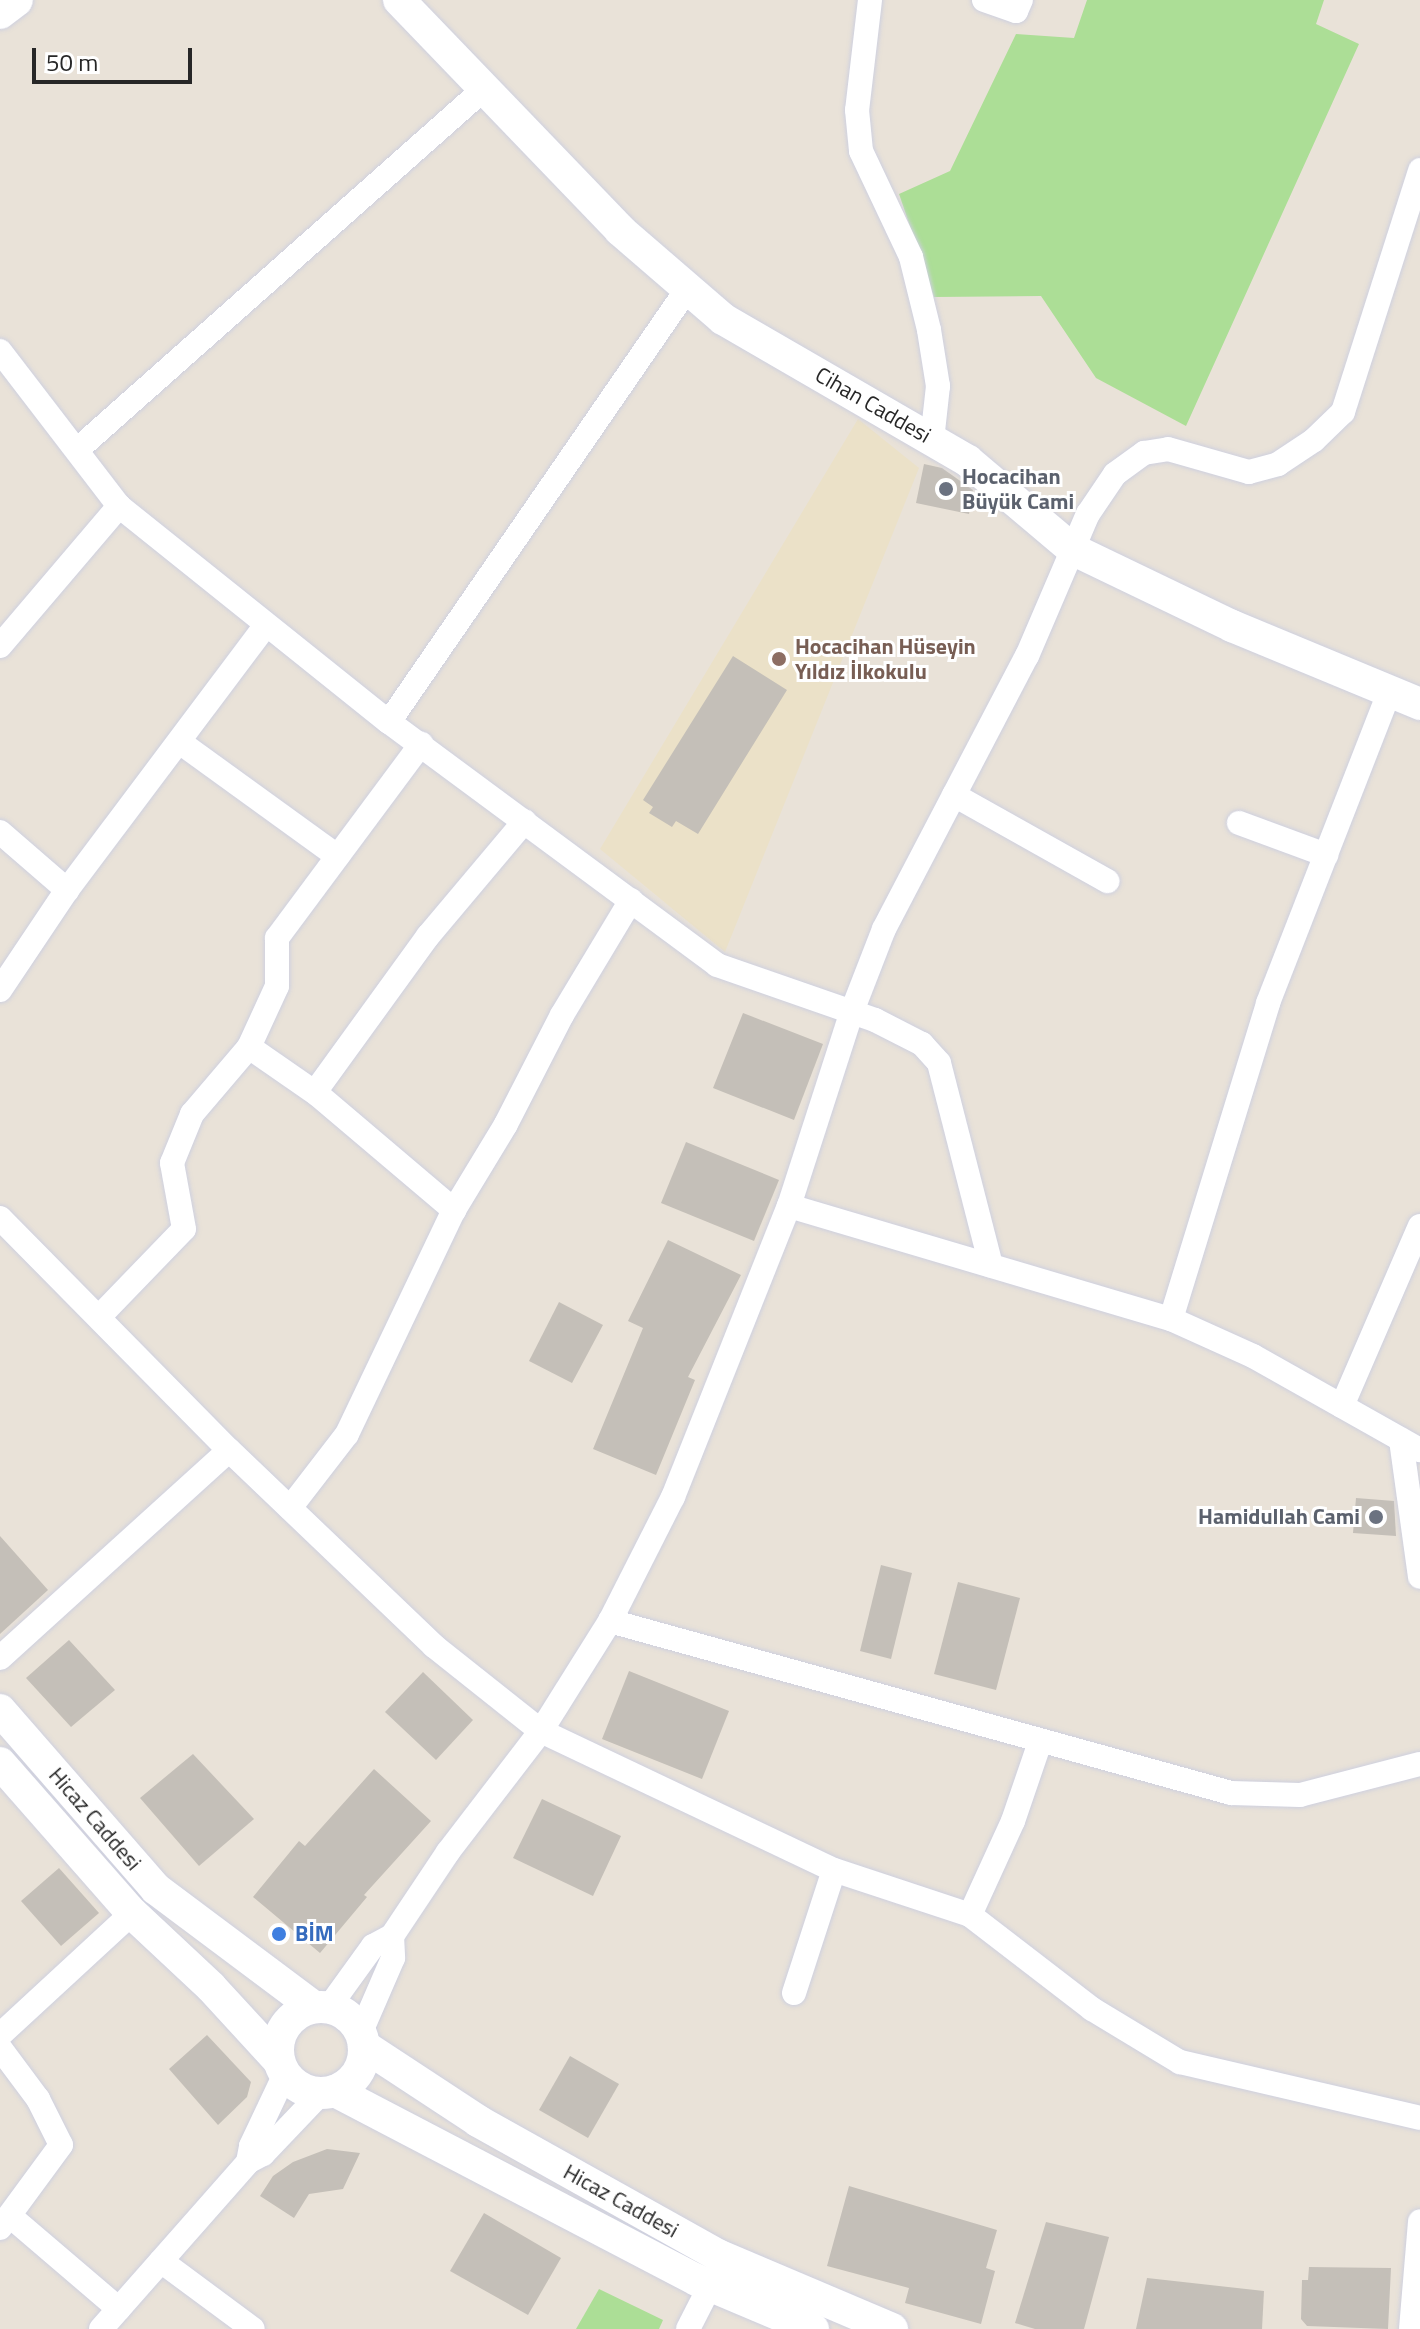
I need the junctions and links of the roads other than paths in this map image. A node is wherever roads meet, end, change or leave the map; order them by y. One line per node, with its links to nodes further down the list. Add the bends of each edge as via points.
1 (17, 0): 6 (main road)
2 (399, 0): 7 (main road, Cihan Caddesi)
3 (870, 0): 11 (street, via 857,110 861,151 911,257 922,301 938,386)
4 (984, 0): 5 (street, via 1016,11)
5 (1021, 0)
6 (0, 13)
7 (485, 88): 9 (main road, Cihan Caddesi, via 620,230); 12 (street)
8 (1420, 170): 14 (street, via 1343,412 1278,464 1249,472 1168,449 1144,453 1115,474)
9 (688, 288): 11 (main road, Cihan Caddesi, via 723,319); 19 (street)
10 (0, 351): 12 (street)
11 (932, 440): 14 (main road, Cihan Caddesi, via 968,461)
12 (78, 449): 13 (street)
13 (119, 506): 15 (street); 16 (street)
14 (1072, 549): 17 (main road, Cihan Caddesi, via 1232,626); 22 (street, via 1027,656)
15 (265, 626): 19 (street); 20 (street)
16 (0, 646)
17 (1390, 690): 18 (main road, Cihan Caddesi); 26 (street)
18 (1420, 704)
19 (389, 722): 21 (street)
20 (181, 743): 27 (street); 29 (street)
21 (421, 744): 23 (street); 27 (street)
22 (954, 795): 28 (street); 32 (street, via 884,929)
23 (525, 821): 30 (street); 34 (street, via 428,936)
24 (1239, 823): 26 (street)
25 (0, 832): 29 (street)
26 (1326, 855): 41 (street, via 1268,1003)
27 (337, 856): 33 (street, via 277,938 277,986)
28 (1107, 881)
29 (67, 890): 31 (street)
30 (631, 900): 32 (street, via 717,965); 36 (street)
31 (0, 990)
32 (851, 1014): 35 (street); 39 (street, via 922,1044 939,1063)
33 (249, 1047): 34 (street); 40 (street, via 192,1114 172,1163 184,1229)
34 (315, 1092): 36 (street)
35 (789, 1206): 39 (street); 47 (street, via 673,1497)
36 (454, 1210): 45 (street, via 347,1434)
37 (0, 1218): 40 (street)
38 (1420, 1226): 42 (street)
39 (991, 1265): 41 (street)
40 (99, 1317): 44 (street)
41 (1171, 1319): 42 (street, via 1253,1356)
42 (1342, 1406): 43 (street)
43 (1410, 1445): 46 (street)
44 (229, 1450): 45 (street); 48 (street)
45 (290, 1508): 50 (street, via 434,1646)
46 (1420, 1577)
47 (610, 1621): 50 (street); 51 (street)
48 (0, 1658)
49 (0, 1710): 59 (main road, Hicaz Caddesi, via 156,1889)
50 (541, 1731): 54 (street); 57 (street, via 448,1852)
51 (1040, 1742): 53 (street, via 1231,1793 1300,1795); 56 (street, via 1013,1821)
52 (0, 1763): 55 (main road, Hicaz Caddesi)
53 (1420, 1764)
54 (834, 1870): 56 (street); 58 (street)
55 (132, 1913): 60 (street); 62 (main road, Hicaz Caddesi, via 211,1987)
56 (970, 1915): 64 (street, via 1092,2009 1180,2062)
57 (392, 1936): 59 (street, via 373,1946); 61 (street, via 393,1958)
58 (794, 1993)
59 (321, 2007): 61 (main road, via 353,2020); 62 (main road, via 289,2020 281,2032)
60 (1, 2034): 67 (street, via 61,2145)
61 (363, 2039): 63 (main road, via 357,2074); 75 (main road, Hicaz Caddesi, via 478,2121 720,2256)
62 (282, 2067): 63 (main road, via 295,2084); 65 (street)
63 (328, 2092): 65 (street); 69 (main road, Hicaz Caddesi)
64 (1420, 2118)
65 (248, 2162): 68 (street)
66 (1420, 2221): 76 (street)
67 (5, 2222): 70 (street)
68 (161, 2261): 70 (street); 72 (street)
69 (710, 2286): 73 (street); 74 (main road, Hicaz Caddesi)
70 (119, 2309): 71 (street)
71 (101, 2329)
72 (253, 2329)
73 (688, 2329)
74 (813, 2329)
75 (892, 2329)
76 (1411, 2329)

